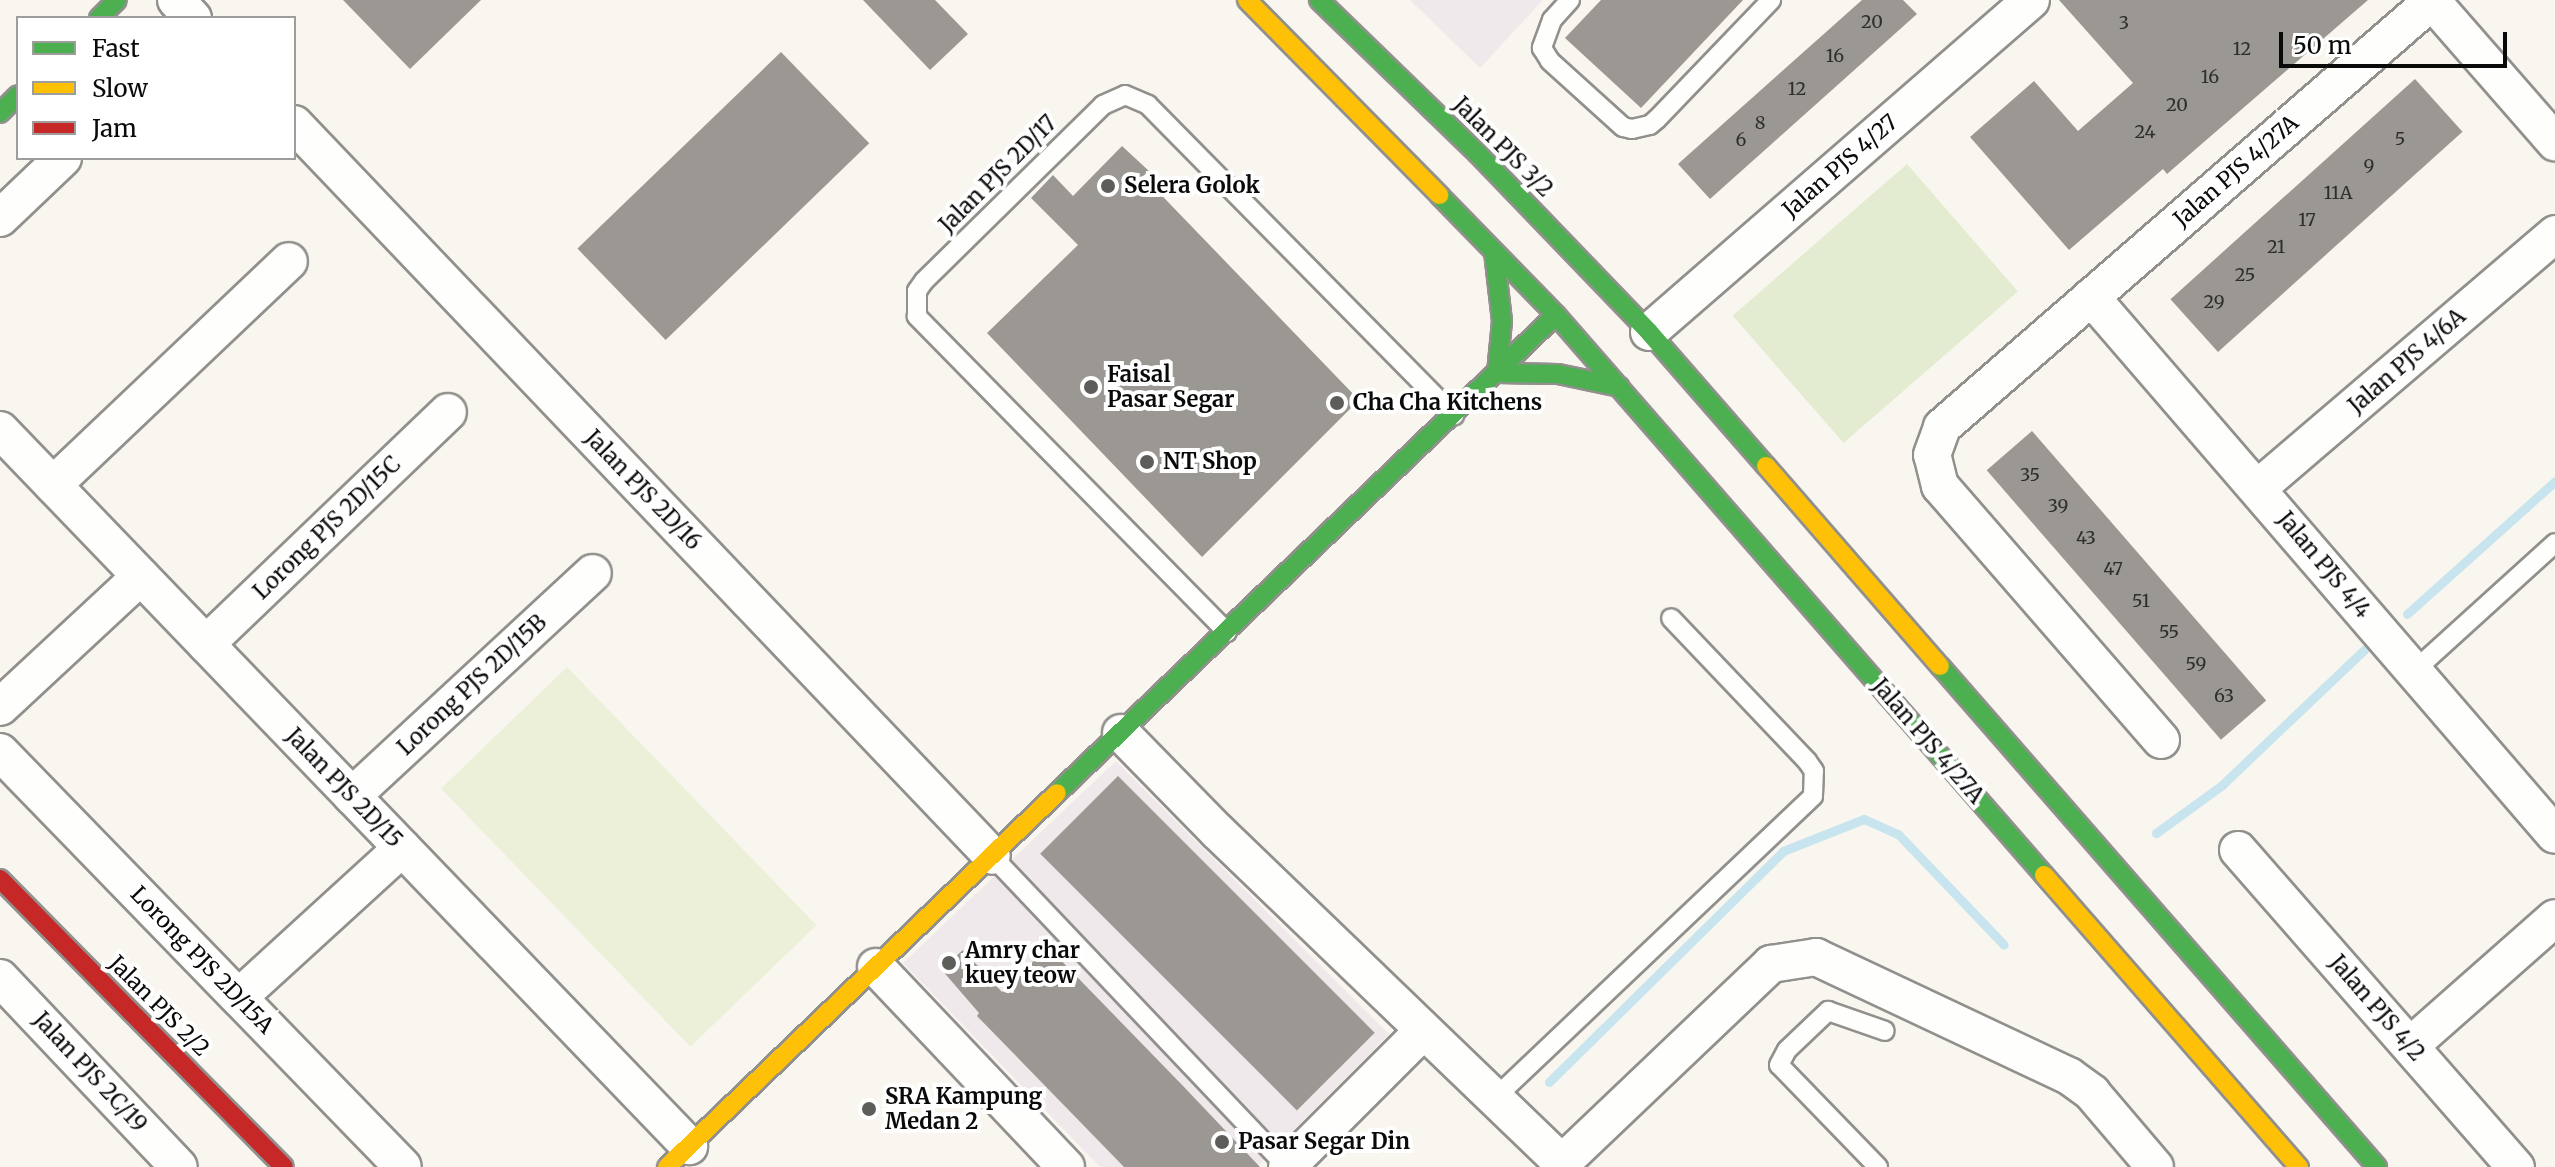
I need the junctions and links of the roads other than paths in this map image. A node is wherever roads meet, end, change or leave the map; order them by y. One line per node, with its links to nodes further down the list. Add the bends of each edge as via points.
1 (117, 0): 10 (main road)
2 (176, 0): 11 (street)
3 (1319, 0): 12 (main road, Jalan PJS 3/2)
4 (1342, 0): 12 (main road)
5 (1570, 0): 6 (lane, via 1552,20 1542,48 1623,127 1632,129 1657,119)
6 (1771, 0)
7 (2432, 0): 16 (street); 22 (street, Jalan PJS 4/27A)
8 (1251, 2): 20 (main road)
9 (2011, 6): 24 (street, Jalan PJS 4/27)
10 (101, 16)
11 (191, 16)
12 (1344, 25): 24 (main road, Jalan PJS 3/2, via 1477,153)
13 (16, 97): 14 (main road)
14 (0, 113)
15 (296, 126): 47 (street, Jalan PJS 2D/16)
16 (2555, 142)
17 (61, 160): 18 (street)
18 (0, 218)
19 (2555, 234): 31 (street, Jalan PJS 4/6A)
20 (1494, 252): 23 (main road); 25 (main road, via 1502,321)
21 (289, 261): 30 (street)
22 (2091, 297): 31 (street, Jalan PJS 4/4); 41 (street, Jalan PJS 4/27A, via 1942,427 1932,455 1940,486)
23 (1556, 315): 25 (main road); 26 (main road, Jalan PJS 4/27A)
24 (1649, 332): 52 (main road)
25 (1497, 373): 26 (main road, via 1558,374); 28 (main road)
26 (1620, 387): 55 (main road, Jalan PJS 4/27A)
27 (448, 412): 37 (street, Lorong PJS 2D/15C)
28 (1454, 415): 36 (main road); 36 (lane, Jalan PJS 2D/17, via 1148,105 1125,95 1103,105 924,281 917,291 917,316)
29 (0, 430): 30 (street, Jalan PJS 2D/15)
30 (53, 485): 34 (street, Jalan PJS 2D/15)
31 (2258, 488): 38 (street, Jalan PJS 4/4)
32 (2555, 543): 38 (lane)
33 (593, 573): 43 (street, Lorong PJS 2D/15B)
34 (141, 576): 37 (street, Jalan PJS 2D/15); 39 (street)
35 (1671, 618): 61 (lane, via 1807,761 1814,771 1813,796)
36 (1227, 632): 40 (main road)
37 (206, 644): 43 (street, Jalan PJS 2D/15)
38 (2414, 671): 44 (street, Jalan PJS 4/4)
39 (0, 707)
40 (1121, 733): 47 (main road); 57 (street)
41 (2161, 740)
42 (0, 752): 53 (street, Lorong PJS 2D/15A)
43 (352, 796): 45 (street, Jalan PJS 2D/15)
44 (2555, 835)
45 (402, 848): 53 (street); 63 (street, Jalan PJS 2D/15)
46 (2238, 850): 59 (street, Jalan PJS 4/2)
47 (992, 856): 50 (main road); 69 (lane)
48 (1, 882): 64 (main road, Jalan PJS 2/2)
49 (2555, 918): 59 (street)
50 (876, 967): 63 (main road); 68 (street)
51 (0, 978): 66 (street, Jalan PJS 2C/19)
52 (2217, 982): 54 (main road); 60 (main road)
53 (239, 997): 67 (street, Lorong PJS 2D/15A)
54 (2217, 1010)
55 (2172, 1020): 56 (main road, via 2194,1033); 62 (main road, Jalan PJS 4/27A)
56 (2208, 1029)
57 (1423, 1031): 61 (street); 69 (street)
58 (1885, 1031): 70 (lane, via 1828,1011 1787,1050 1779,1065)
59 (2410, 1046): 74 (street, Jalan PJS 4/2)
60 (2313, 1093): 62 (main road, via 2276,1098 2266,1111); 73 (main road)
61 (1496, 1097): 65 (street)
62 (2272, 1135): 72 (main road, Jalan PJS 4/27A)
63 (678, 1157)
64 (270, 1162)
65 (1564, 1165): 71 (street, via 1771,964 1816,957 2069,1076 2092,1093)
66 (179, 1167)
67 (403, 1167)
68 (1066, 1167)
69 (1287, 1167)
70 (1878, 1167)
71 (2155, 1167)
72 (2299, 1167)
73 (2377, 1167)
74 (2516, 1167)

